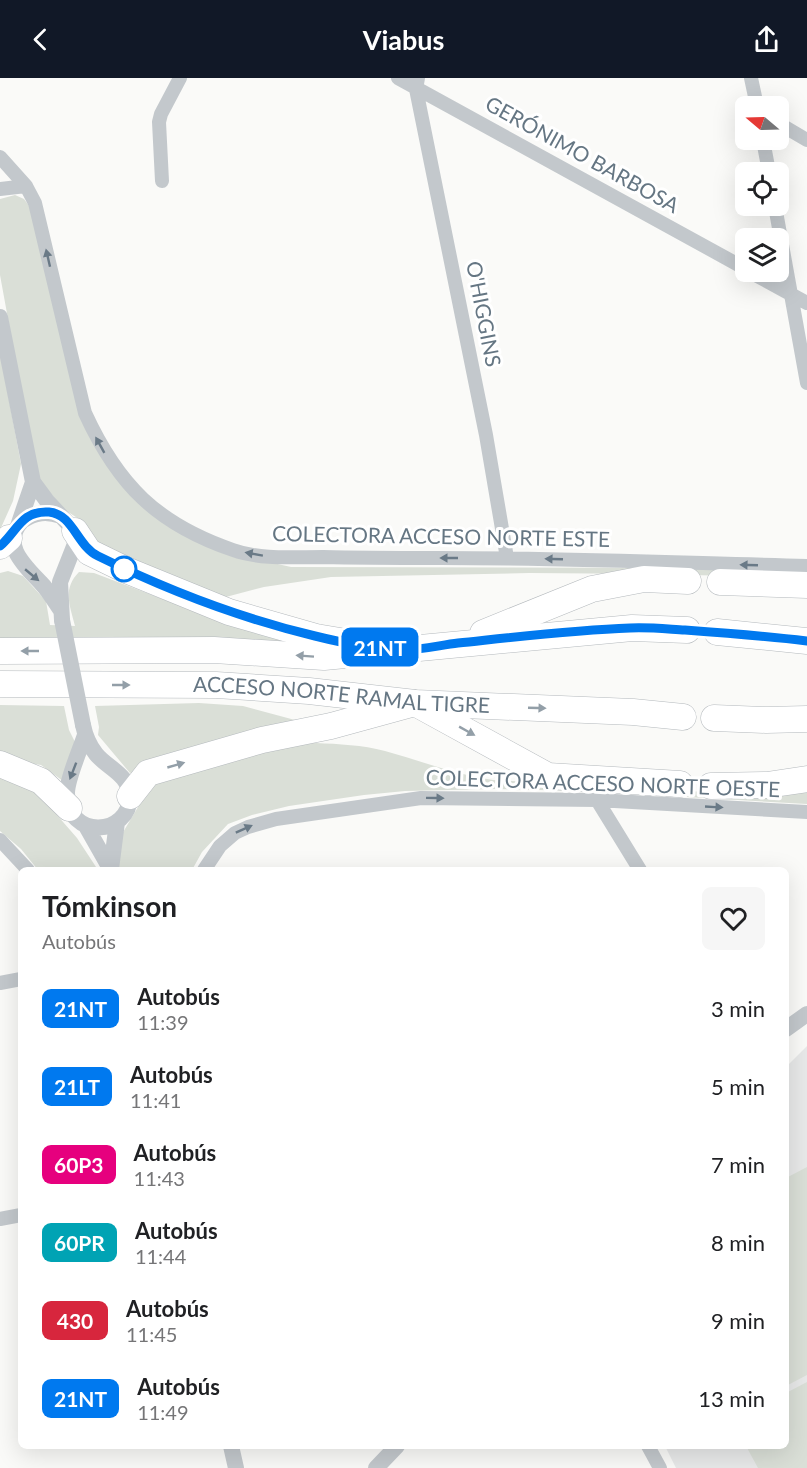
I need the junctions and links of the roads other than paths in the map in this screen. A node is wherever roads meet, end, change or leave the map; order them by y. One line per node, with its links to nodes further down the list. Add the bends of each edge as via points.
1 (180, 78): 9 (street, via 159,122)
2 (398, 78): 4 (street, GERÓNIMO BARBOSA)
3 (751, 78): 5 (street)
4 (417, 83): 13 (street, GERÓNIMO BARBOSA); 22 (street, O'HIGGINS)
5 (755, 96)
6 (789, 129): 7 (street)
7 (807, 140)
8 (0, 157): 10 (street, COLECTORA ACCESO NORTE ESTE)
9 (162, 181)
10 (26, 186): 11 (street); 22 (street, COLECTORA ACCESO NORTE ESTE, one-way to 10, via 274,557 235,550 158,513 116,470 85,413 34,203)
11 (0, 189)
12 (777, 216): 15 (street)
13 (735, 263)
14 (769, 282): 15 (street)
15 (791, 294): 16 (street); 18 (street)
16 (807, 303)
17 (0, 317): 19 (street)
18 (807, 383)
19 (33, 482): 20 (street); 21 (street)
20 (68, 524): 21 (street, via 51,512 39,513 29,516); 27 (street, via 75,544 60,582); 32 (highway, via 89,552 229,612 316,637)
21 (9, 536): 27 (street, one-way to 27, via 14,558 41,583)
22 (507, 558): 23 (street, COLECTORA ACCESO NORTE ESTE, one-way to 22)
23 (807, 567)
24 (688, 581): 31 (highway, via 644,579 592,589)
25 (720, 582): 26 (highway)
26 (807, 585)
27 (61, 614): 39 (street, bridge)
28 (687, 630): 31 (highway, ACCESO NORTE RAMAL TIGRE, via 632,628)
29 (717, 632): 30 (highway)
30 (807, 641)
31 (458, 643): 32 (highway, ACCESO NORTE RAMAL TIGRE)
32 (405, 650): 33 (highway, ACCESO NORTE RAMAL TIGRE, one-way to 33, via 324,657 214,650)
33 (0, 651)
34 (0, 684): 35 (highway, ACCESO NORTE RAMAL TIGRE, one-way to 35, via 216,685)
35 (415, 703): 36 (highway, ACCESO NORTE RAMAL TIGRE, one-way to 36); 42 (highway, one-way to 42, via 548,776); 44 (highway, one-way to 35, via 148,773 262,740)
36 (683, 717)
37 (714, 718): 38 (highway)
38 (807, 719)
39 (84, 730): 44 (street, via 96,755 116,769); 47 (street, one-way to 47, via 67,792)
40 (0, 764): 47 (highway, via 41,781)
41 (807, 779): 43 (highway)
42 (680, 784)
43 (711, 786)
44 (130, 796): 48 (street)
45 (597, 800): 46 (street, COLECTORA ACCESO NORTE OESTE, one-way to 46); 53 (street, COLECTORA ACCESO NORTE OESTE, one-way to 45, via 235,833 276,819 421,798); 54 (street)
46 (807, 812)
47 (78, 817): 48 (street, via 96,829); 51 (street)
48 (117, 822): 52 (street)
49 (0, 840): 50 (street)
50 (25, 867)
51 (109, 867)
52 (111, 867)
53 (206, 867)
54 (638, 867)
55 (18, 980): 56 (street)
56 (0, 983)
57 (807, 1014): 58 (street)
58 (789, 1027)
59 (18, 1216): 60 (street)
60 (0, 1220)
61 (232, 1449): 64 (street)
62 (394, 1449): 65 (street)
63 (650, 1449): 66 (street)
64 (236, 1468)
65 (376, 1468)
66 (660, 1468)

